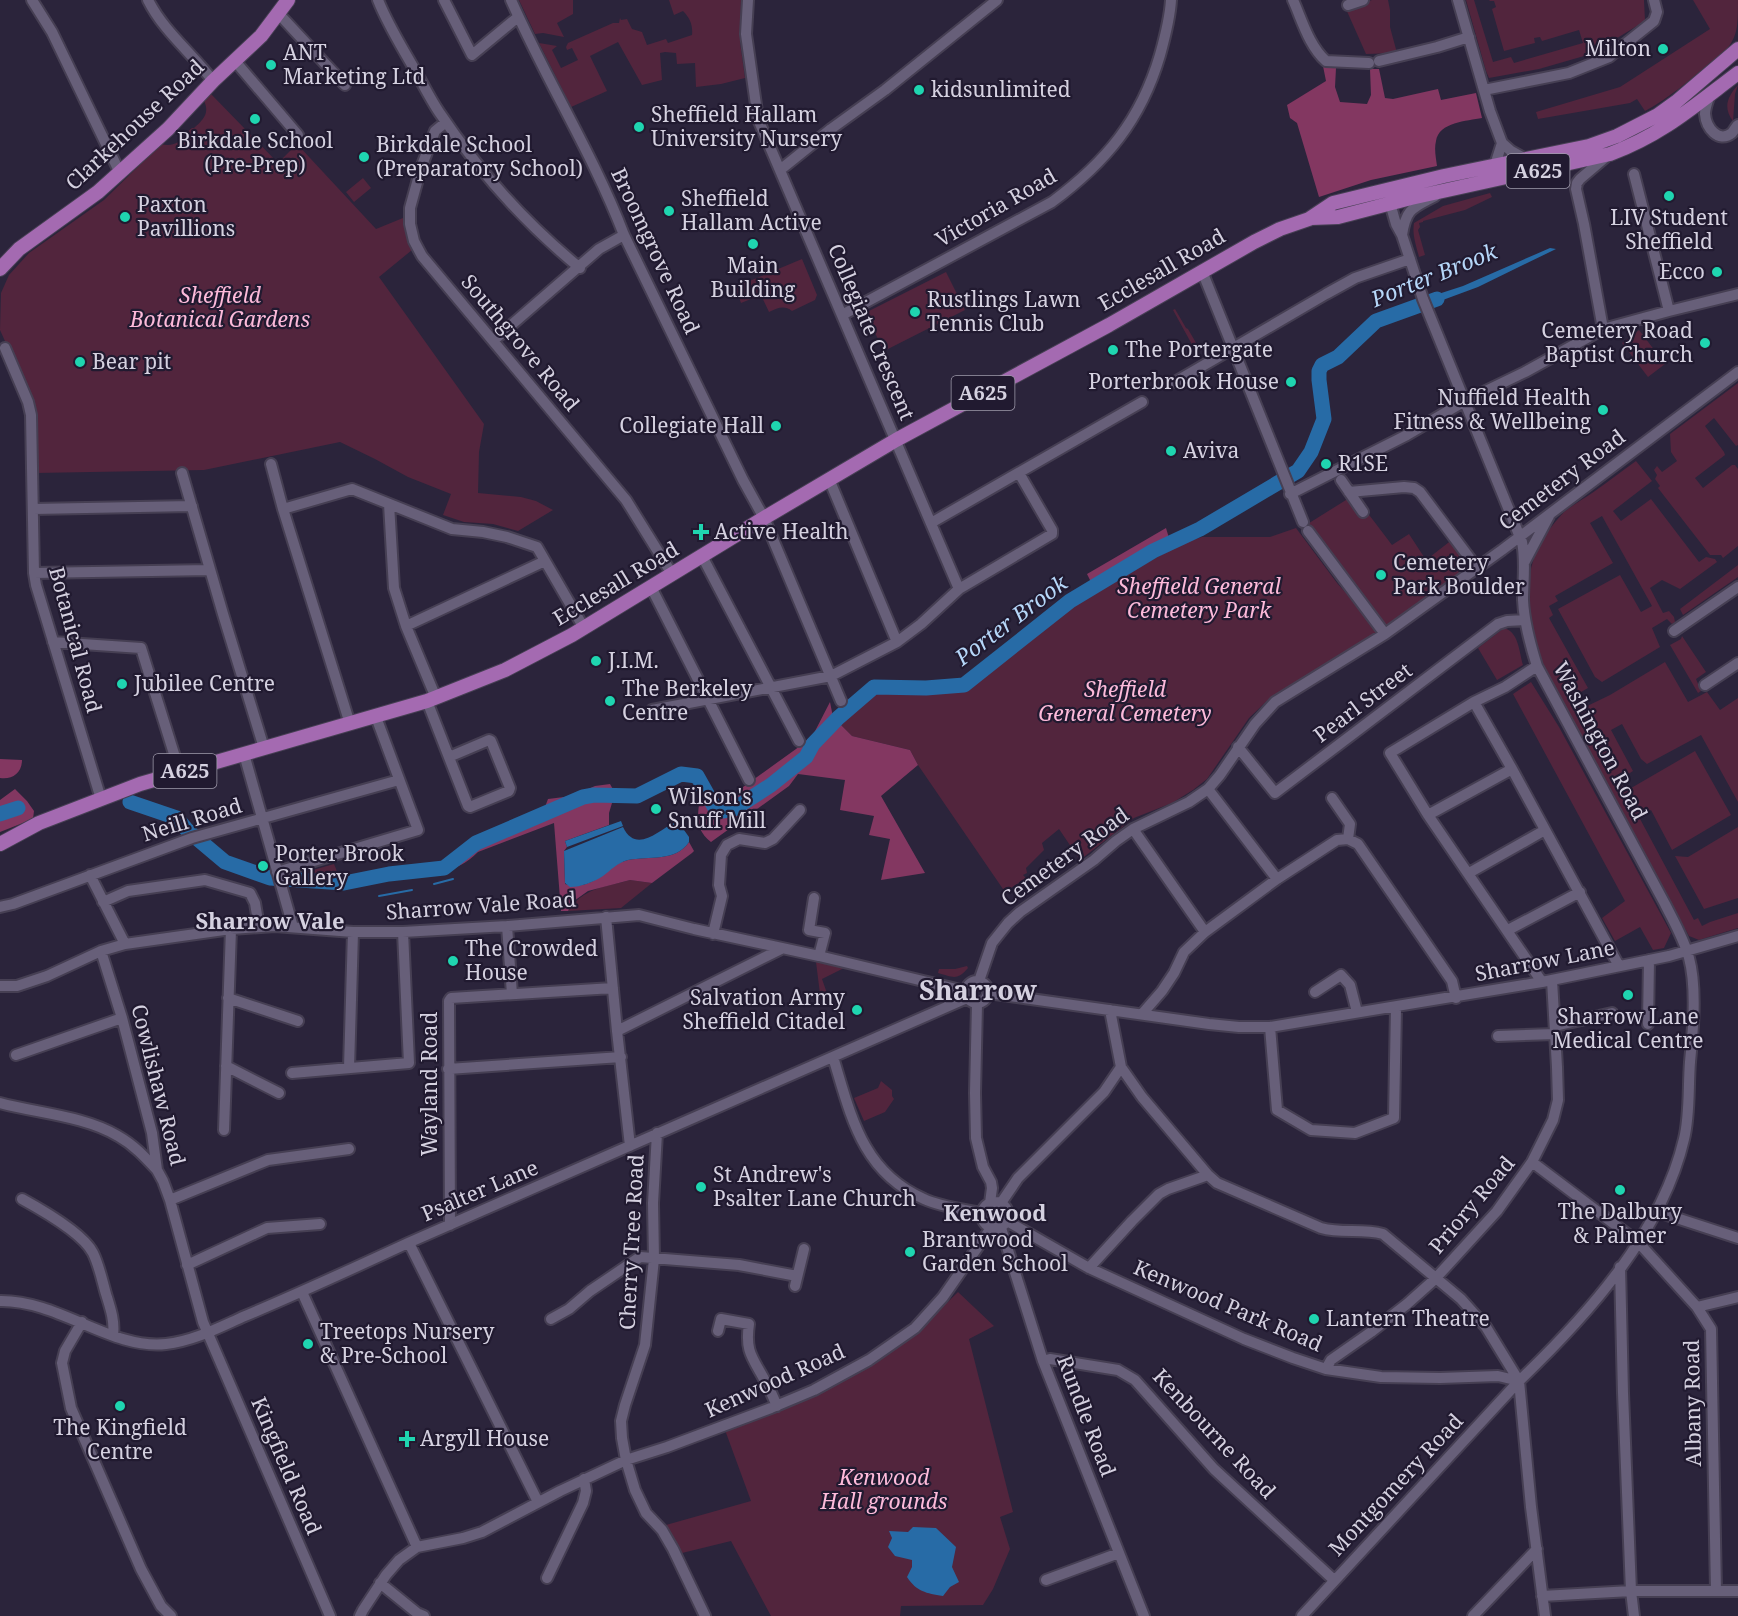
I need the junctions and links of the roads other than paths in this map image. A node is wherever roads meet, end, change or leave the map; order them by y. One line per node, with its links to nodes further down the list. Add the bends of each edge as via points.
1 (32, 0): 33 (street, via 52,32)
2 (148, 0): 21 (street, via 174,38)
3 (288, 0): 15 (main road, Clarkehouse Road)
4 (378, 0): 25 (street)
5 (444, 0): 16 (street, via 472,55)
6 (511, 0): 16 (street, Broomgrove Road)
7 (748, 0): 32 (street, Collegiate Crescent, via 746,34 758,119)
8 (997, 0): 32 (street)
9 (1171, 0): 47 (street, Victoria Road, via 1164,43 1145,97 1116,144 1097,165 1052,202)
10 (1293, 0): 17 (street, via 1312,42 1326,61 1374,62)
11 (1363, 0): 14 (street)
12 (1458, 0): 17 (street)
13 (1654, 0): 23 (street, via 1654,21 1609,57 1569,73)
14 (1348, 5)
15 (278, 12): 19 (main road, Clarkehouse Road, via 261,36); 22 (street)
16 (518, 17): 39 (street, Broomgrove Road)
17 (1469, 37): 23 (street)
18 (1738, 49): 30 (main road, Ecclesall Road / A625, via 1676,102 1617,136 1589,146)
19 (235, 61): 21 (main road, Clarkehouse Road); 27 (street)
20 (1738, 73): 24 (main road, A625)
21 (213, 81): 33 (main road, Clarkehouse Road)
22 (345, 85)
23 (1484, 90): 28 (street)
24 (1710, 94): 26 (street, via 1705,113 1712,132 1724,136); 29 (main road, Ecclesall Road / A625, via 1672,123)
25 (446, 122): 42 (street, via 530,224); 49 (street, Southgrove Road, via 435,131 421,168 410,208 410,224 422,256)
26 (1738, 124)
27 (298, 135)
28 (1502, 143): 30 (street); 31 (street)
29 (1610, 154): 36 (main road, Ecclesall Road / A625); 48 (street, via 1576,183)
30 (1524, 158): 31 (main road, Ecclesall Road / A625)
31 (1495, 165): 35 (main road, Ecclesall Road / A625)
32 (780, 170): 47 (street, Collegiate Crescent)
33 (120, 173): 43 (main road, Clarkehouse Road, via 19,249)
34 (1634, 174): 46 (street)
35 (1396, 187): 37 (street); 38 (main road, Ecclesall Road / A625, via 1333,203)
36 (1443, 191): 37 (main road, Ecclesall Road / A625); 40 (street, Ecclesall Road, via 1410,210)
37 (1390, 203): 38 (main road, Ecclesall Road / A625, via 1338,217); 40 (street, Washington Road)
38 (1309, 219): 44 (main road, Ecclesall Road / A625, via 1280,229)
39 (624, 235): 42 (street, via 599,249); 70 (street, Broomgrove Road)
40 (1402, 235): 41 (street, Washington Road)
41 (1410, 259): 51 (street, via 1355,278); 54 (street, Washington Road)
42 (580, 268): 49 (street)
43 (0, 269)
44 (1202, 271): 51 (street); 56 (main road, Ecclesall Road / A625, via 1073,346)
45 (1738, 294): 46 (street)
46 (1669, 311): 48 (street)
47 (842, 315): 56 (street, Collegiate Crescent)
48 (1603, 329): 54 (street)
49 (493, 341): 79 (street, Southgrove Road, via 626,500)
50 (5, 348): 66 (street, Botanical Road, via 31,416)
51 (1232, 349): 53 (street); 62 (street)
52 (1738, 372): 69 (street, Cemetery Road)
53 (1175, 382)
54 (1465, 401): 62 (street, via 1407,435); 72 (street, Washington Road)
55 (1142, 402): 59 (street)
56 (896, 440): 60 (main road, Ecclesall Road / A625); 71 (street, Collegiate Crescent)
57 (271, 464): 67 (street)
58 (182, 473): 65 (street)
59 (1019, 473): 71 (street); 82 (street, via 1052,534)
60 (829, 479): 70 (main road, Ecclesall Road / A625); 89 (street)
61 (1341, 480): 63 (street)
62 (1288, 490): 87 (street, via 1305,527)
63 (1349, 492): 68 (street); 76 (street, via 1414,488)
64 (389, 504): 67 (street, via 352,489); 74 (street, via 452,529 483,532 537,547); 84 (street, via 394,588)
65 (192, 506): 66 (street); 77 (street)
66 (33, 509): 78 (street, Botanical Road)
67 (283, 509): 101 (street)
68 (1363, 512)
69 (1551, 513): 72 (street, Cemetery Road); 75 (street)
70 (764, 518): 73 (main road, Ecclesall Road / A625); 92 (street, Broomgrove Road)
71 (932, 523): 82 (street, Collegiate Crescent)
72 (1520, 537): 75 (street, Washington Road); 76 (street, Cemetery Road)
73 (702, 556): 79 (main road, Ecclesall Road / A625); 94 (street)
74 (545, 561): 84 (street); 85 (street)
75 (1523, 565): 83 (street, Washington Road)
76 (1477, 568): 87 (street, Cemetery Road)
77 (210, 570): 78 (street); 104 (street)
78 (34, 573): 88 (street, Botanical Road)
79 (672, 574): 81 (main road, Ecclesall Road / A625)
80 (1738, 586): 86 (street)
81 (651, 587): 85 (main road, Ecclesall Road / A625); 95 (street)
82 (959, 589): 89 (street)
83 (1525, 620): 91 (street, Washington Road); 103 (street, Pearl Street, via 1498,624 1275,793)
84 (406, 626): 96 (street)
85 (584, 628): 96 (main road, Ecclesall Road / A625, via 531,658)
86 (1674, 631)
87 (1385, 634): 103 (street, Cemetery Road, via 1275,702)
88 (53, 642): 108 (street, via 141,648); 113 (street, Botanical Road)
89 (897, 642): 92 (street)
90 (1738, 663): 93 (street)
91 (1537, 666): 98 (street); 143 (street, Washington Road, via 1682,935)
92 (831, 676): 94 (street); 97 (street, Broomgrove Road)
93 (1705, 685)
94 (770, 687): 95 (street); 102 (street)
95 (708, 699): 99 (street); 110 (street)
96 (431, 700): 100 (main road, Ecclesall Road / A625); 106 (street)
97 (841, 701)
98 (1474, 702): 107 (street); 115 (street, via 1390,753)
99 (652, 711)
100 (376, 717): 101 (main road, Ecclesall Road / A625); 109 (street)
101 (350, 724): 104 (main road, Ecclesall Road / A625)
102 (799, 741)
103 (1238, 747): 111 (street, Cemetery Road)
104 (264, 748): 105 (main road, Ecclesall Road / A625)
105 (244, 754): 108 (main road, Ecclesall Road / A625); 116 (street)
106 (449, 757): 106 (street, via 468,806 509,791 491,741)
107 (1512, 769): 115 (street); 118 (street)
108 (180, 772): 113 (main road, Ecclesall Road / A625)
109 (399, 780): 116 (street, Neill Road); 123 (street, via 417,830)
110 (748, 780)
111 (1208, 789): 117 (street, Cemetery Road); 124 (street)
112 (1332, 798): 119 (street, via 1350,824)
113 (101, 799): 120 (main road, Ecclesall Road / A625, via 39,823)
114 (800, 810): 138 (street, via 765,843 739,839 727,845 721,855 722,896)
115 (1428, 815): 121 (street)
116 (262, 819): 122 (street, Neill Road, via 196,837); 123 (street)
117 (1133, 829): 137 (street); 147 (street, Cemetery Road, via 1008,923 992,943)
118 (1545, 830): 121 (street); 125 (street)
119 (1348, 838): 124 (street, via 1337,840); 156 (street, via 1358,844 1452,981)
120 (0, 844)
121 (1469, 873): 134 (street)
122 (90, 875): 127 (street); 128 (street, Neill Road)
123 (278, 877): 132 (street)
124 (1277, 879): 137 (street)
125 (1580, 892): 134 (street); 146 (street)
126 (814, 898): 144 (street, via 809,930 825,933)
127 (103, 902): 131 (street, via 128,891 205,880 250,893); 140 (street)
128 (0, 907)
129 (606, 917): 130 (street, Sharrow Vale Road); 138 (street, Sharrow Vale Road, via 639,915); 150 (street)
130 (507, 926): 136 (street, Sharrow Vale Road); 153 (street)
131 (259, 927): 132 (street, Sharrow Vale Road); 133 (street, Sharrow Vale Road)
132 (293, 927): 135 (street, Sharrow Vale Road)
133 (231, 929): 140 (street, Sharrow Vale Road); 155 (street)
134 (1508, 930): 148 (street)
135 (353, 932): 136 (street, Sharrow Vale Road); 174 (street)
136 (403, 932): 174 (street, via 409,1063)
137 (1205, 932): 161 (street, via 1184,952 1162,991)
138 (713, 934): 141 (street, Sharrow Vale Road)
139 (1738, 936): 143 (street, Sharrow Lane)
140 (124, 944): 142 (street, Sharrow Vale Road)
141 (781, 949): 144 (street, Sharrow Vale Road); 167 (street)
142 (101, 951): 149 (street, Sharrow Vale Road, via 46,976 17,986); 162 (street, Cowlishaw Road)
143 (1687, 952): 145 (street, Sharrow Lane); 189 (street, Washington Road, via 1693,998 1686,1127 1675,1170)
144 (819, 956): 154 (street, Sharrow Vale Road)
145 (1649, 960): 146 (street, Sharrow Lane); 164 (street)
146 (1619, 966): 148 (street, Sharrow Lane)
147 (979, 981): 152 (street, via 986,985); 154 (street, via 971,982)
148 (1547, 981): 156 (street, Sharrow Lane); 166 (street, Priory Road)
149 (0, 986)
150 (613, 988): 153 (street, Wayland Road); 167 (street)
151 (1315, 992): 159 (street, via 1341,975 1350,986)
152 (988, 993): 154 (street, via 985,1000); 158 (street, Sharrow Lane)
153 (512, 994): 175 (street, Wayland Road, via 451,998)
154 (970, 997): 171 (street, Psalter Lane); 188 (street, via 976,1138)
155 (228, 998): 163 (street); 172 (street)
156 (1456, 998): 157 (street, Sharrow Lane)
157 (1396, 1007): 159 (street, Sharrow Lane); 165 (street, via 1394,1118 1355,1133 1311,1130 1277,1110)
158 (1110, 1010): 161 (street, Sharrow Lane); 173 (street)
159 (1357, 1012): 165 (street, Sharrow Lane)
160 (1612, 1013): 166 (street)
161 (1142, 1014): 165 (street, Sharrow Lane, via 1239,1027)
162 (122, 1018): 169 (street); 184 (street, Cowlishaw Road)
163 (298, 1021)
164 (1648, 1024)
165 (1270, 1027)
166 (1555, 1030): 168 (street); 183 (street, Priory Road, via 1556,1110)
167 (617, 1031): 170 (street)
168 (1498, 1036)
169 (16, 1055)
170 (621, 1057): 175 (street); 181 (street)
171 (833, 1057): 180 (street, Psalter Lane); 190 (street, via 864,1144 884,1173 926,1200)
172 (226, 1066): 177 (street); 179 (street)
173 (1121, 1067): 185 (street); 188 (street, via 1104,1092)
174 (349, 1068): 176 (street)
175 (448, 1069): 192 (street, Wayland Road)
176 (292, 1073)
177 (279, 1093)
178 (0, 1103): 184 (street, via 102,1128 132,1145)
179 (224, 1130)
180 (657, 1133): 181 (street, Psalter Lane); 198 (street, Cherry Tree Road)
181 (630, 1146): 192 (street, Psalter Lane)
182 (350, 1149): 187 (street, via 268,1160)
183 (1532, 1162): 195 (street, Albany Road); 202 (street, Priory Road, via 1497,1210)
184 (157, 1170): 187 (street, Cowlishaw Road)
185 (1208, 1175): 201 (street, via 1159,1194); 202 (street, via 1226,1188 1321,1228 1383,1234)
186 (22, 1199): 211 (street, via 76,1233 90,1248 115,1326)
187 (170, 1200): 199 (street, Cowlishaw Road)
188 (996, 1203): 190 (street, via 985,1207); 193 (street, via 1008,1213)
189 (1655, 1211): 194 (street); 195 (street, Montgomery Road)
190 (982, 1213): 193 (street, via 984,1222)
191 (320, 1224): 199 (street, via 267,1228)
192 (450, 1225): 196 (street, Psalter Lane)
193 (1000, 1226): 201 (street, Kenwood Park Road); 212 (street, Rundle Road); 215 (street, Kenwood Road, via 915,1328 869,1360)
194 (1738, 1238)
195 (1638, 1242): 200 (street, Montgomery Road); 206 (street, Albany Road)
196 (409, 1243): 203 (street, Psalter Lane); 218 (street)
197 (804, 1249): 198 (street, via 796,1281 739,1265)
198 (654, 1259): 207 (street, via 640,1257); 216 (street, Cherry Tree Road, via 645,1345 621,1421)
199 (187, 1265): 210 (street, Cowlishaw Road)
200 (1620, 1267): 214 (street, Montgomery Road, via 1586,1312); 226 (street)
201 (1089, 1268): 213 (street, Kenwood Park Road, via 1244,1339)
202 (1435, 1279): 213 (street, Priory Road, via 1331,1360); 214 (street, via 1461,1299 1486,1327)
203 (302, 1292): 210 (street, Psalter Lane); 219 (street)
204 (1738, 1297): 206 (street)
205 (0, 1301): 208 (street, Psalter Lane, via 27,1303)
206 (1696, 1307): 227 (street, Albany Road, via 1711,1329)
207 (551, 1320)
208 (82, 1322): 211 (street, Psalter Lane); 230 (street, via 62,1363 71,1408 141,1569 161,1606)
209 (718, 1331): 215 (street, via 721,1319 749,1324 748,1348)
210 (207, 1332): 211 (street, Psalter Lane, via 158,1345); 231 (street, Kingfield Road)
211 (113, 1335)
212 (1043, 1361): 221 (street, Rundle Road); 224 (street, Kenbourne Road, via 1108,1368 1135,1380 1214,1469)
213 (1326, 1369): 214 (street, Kenwood Park Road, via 1381,1377 1498,1376)
214 (1519, 1381): 220 (street); 224 (street, Montgomery Road)
215 (777, 1406): 216 (street, Kenwood Road)
216 (626, 1460): 217 (street, Kenwood Road); 234 (street, Cherry Tree Road, via 646,1514 673,1549)
217 (584, 1479): 218 (street, Kenwood Road); 222 (street, via 583,1503)
218 (538, 1502): 219 (street, Kenwood Road, via 482,1532)
219 (417, 1547): 225 (street, via 399,1560)
220 (1537, 1549): 229 (street); 237 (street)
221 (1119, 1553): 223 (street); 235 (street, Rundle Road)
222 (547, 1578)
223 (1046, 1580)
224 (1334, 1580): 236 (street, Montgomery Road)
225 (380, 1583): 232 (street); 233 (street)
226 (1631, 1591): 227 (street); 229 (street); 239 (street)
227 (1716, 1591): 228 (street)
228 (1738, 1591)
229 (1542, 1596): 238 (street)
230 (171, 1616)
231 (330, 1616)
232 (360, 1616)
233 (424, 1616)
234 (705, 1616)
235 (1144, 1616)
236 (1302, 1616)
237 (1473, 1616)
238 (1545, 1616)
239 (1634, 1616)

